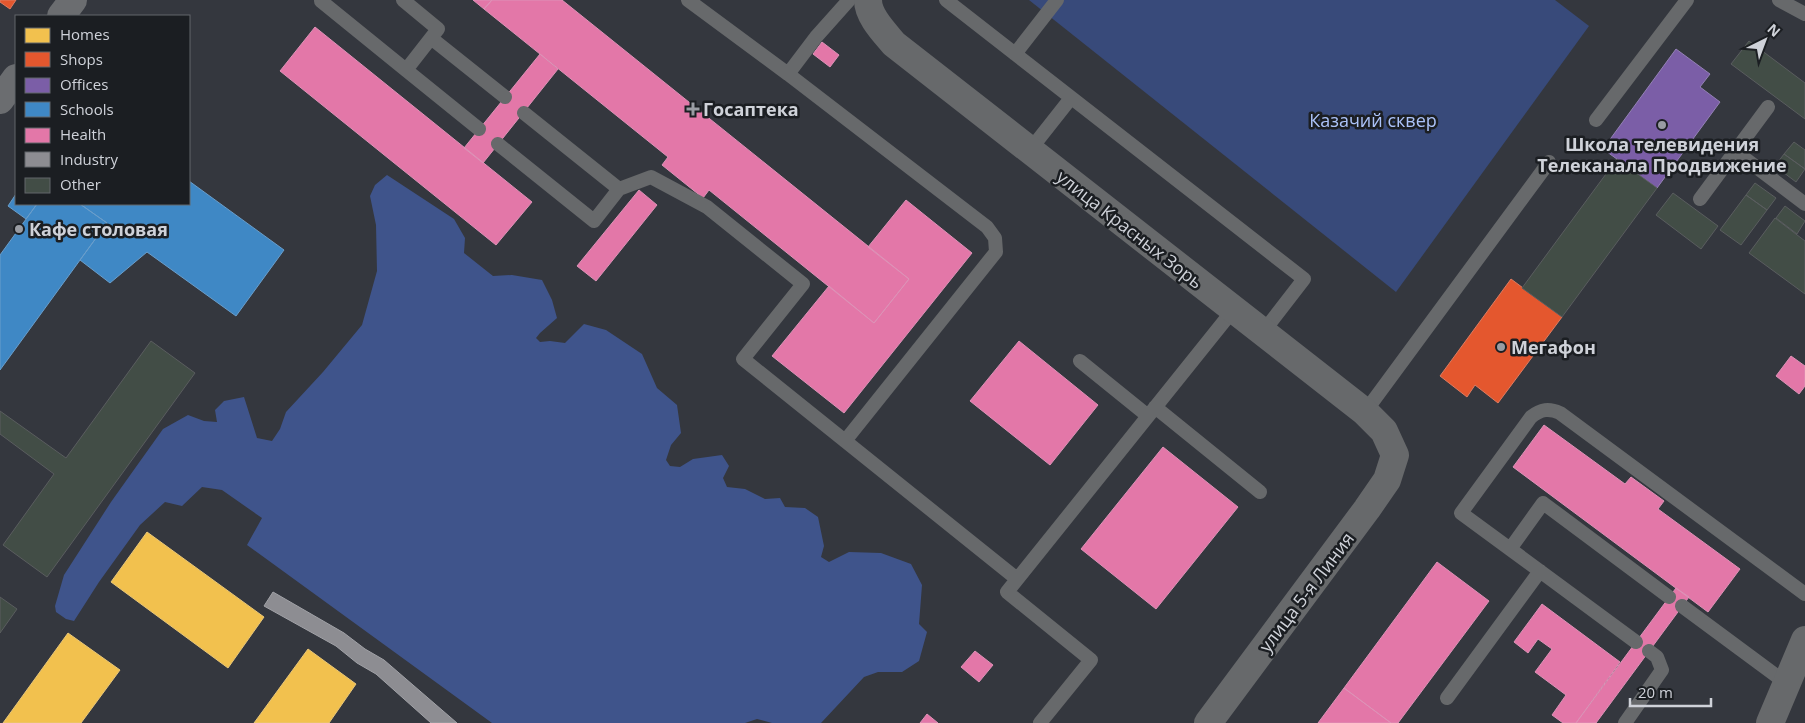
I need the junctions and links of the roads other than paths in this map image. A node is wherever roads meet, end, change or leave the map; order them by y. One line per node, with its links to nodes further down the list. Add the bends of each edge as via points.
1 (73, 0): 12 (main road)
2 (322, 0): 15 (lane)
3 (403, 0): 13 (lane, via 438,29)
4 (688, 0): 16 (lane)
5 (849, 0): 16 (lane)
6 (868, 0): 26 (street, улица Красных Зорь, via 879,26 894,44)
7 (946, 0): 14 (lane)
8 (1058, 0): 14 (lane)
9 (1687, 0): 23 (lane)
10 (1779, 0): 11 (lane)
11 (1805, 14)
12 (63, 15)
13 (431, 38): 15 (lane); 18 (lane)
14 (1015, 54): 19 (lane)
15 (406, 70): 24 (lane)
16 (788, 74): 37 (lane, via 987,227 995,238 996,252)
17 (15, 79): 20 (main road)
18 (505, 98)
19 (1071, 98): 26 (lane); 33 (lane, via 1304,279)
20 (0, 100)
21 (1768, 107): 27 (lane)
22 (524, 112): 29 (lane)
23 (1596, 120)
24 (479, 129)
25 (498, 144): 29 (lane, via 594,221)
26 (1030, 150): 32 (street, улица Красных Зорь)
27 (1735, 152): 30 (lane); 31 (lane)
28 (1550, 162): 36 (lane)
29 (619, 189): 37 (lane, via 651,177 707,207 803,284 743,359)
30 (1700, 199)
31 (1805, 204)
32 (1234, 309): 33 (street, улица Красных Зорь); 35 (lane)
33 (1263, 332): 36 (street, улица Красных Зорь)
34 (1080, 361): 35 (lane)
35 (1152, 411): 39 (lane); 42 (lane)
36 (1365, 412): 38 (street, улица Красных Зорь, via 1384,431)
37 (845, 441): 42 (lane)
38 (1396, 455): 52 (street, улица 5-я Линия, via 1387,480 1367,509)
39 (1260, 492)
40 (1510, 548): 41 (lane); 43 (lane, via 1461,512 1531,417 1545,409 1553,410); 44 (lane, via 1543,503)
41 (1540, 571): 47 (lane); 50 (lane)
42 (1017, 579): 51 (lane, via 1007,592 1091,660)
43 (1805, 594)
44 (1669, 597)
45 (1682, 606): 49 (lane)
46 (1805, 640): 49 (street)
47 (1636, 642)
48 (1649, 651): 53 (lane, via 1657,657 1662,670)
49 (1786, 683): 54 (street)
50 (1447, 698)
51 (1040, 723)
52 (1208, 723)
53 (1625, 723)
54 (1770, 723)

